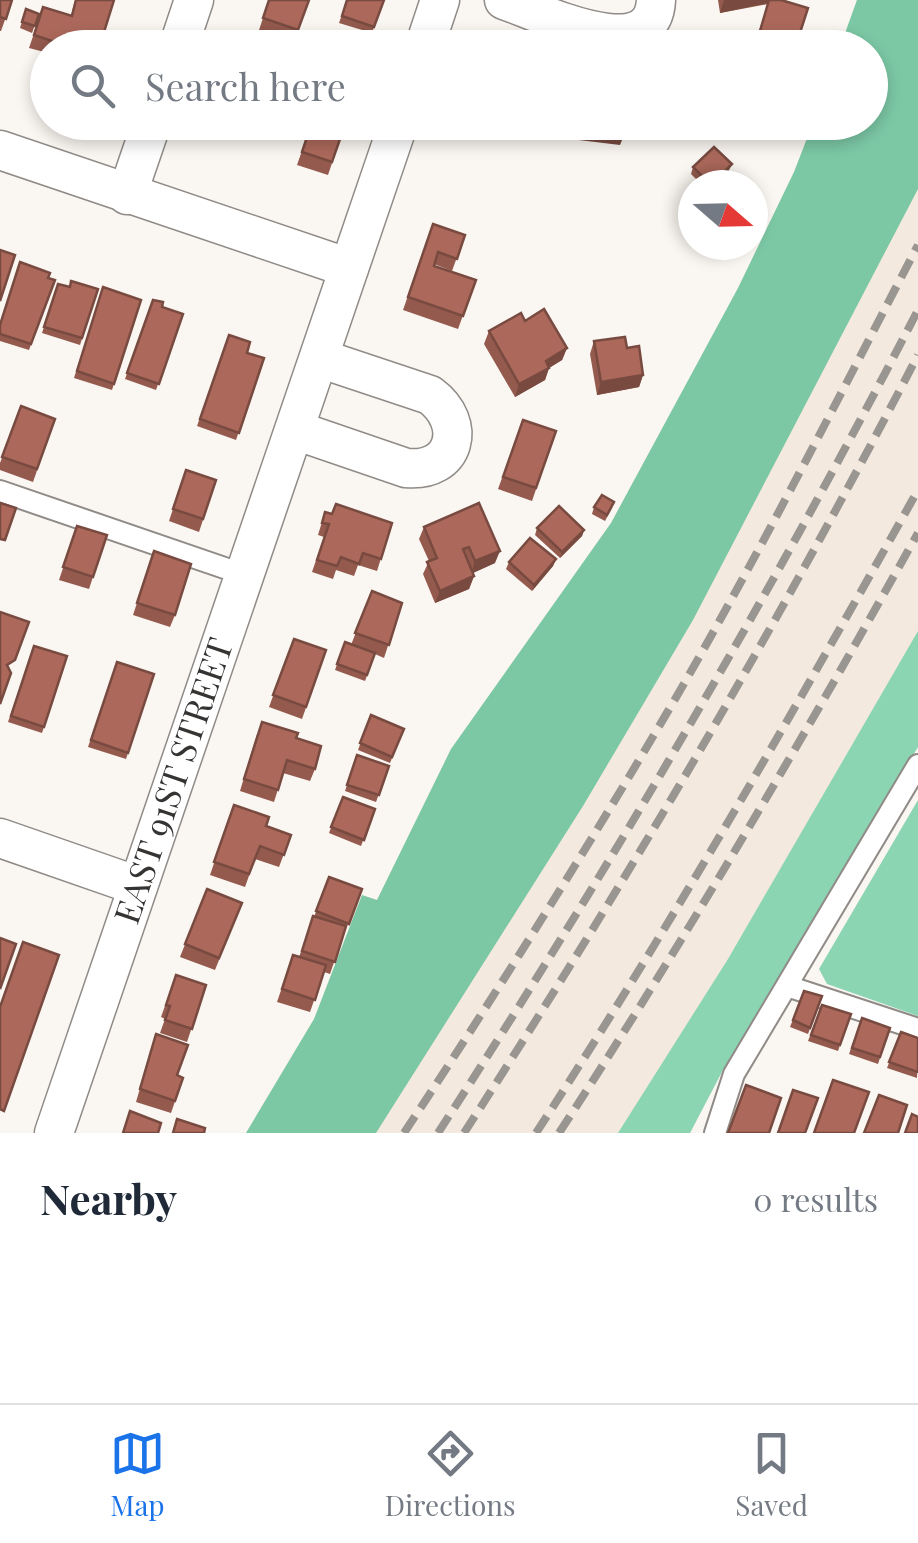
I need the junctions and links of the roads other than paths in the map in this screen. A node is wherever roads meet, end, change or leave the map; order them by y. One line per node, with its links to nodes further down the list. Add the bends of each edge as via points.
1 (194, 0): 5 (street)
2 (440, 0): 6 (street)
3 (504, 0): 7 (street)
4 (656, 0): 8 (street)
5 (184, 30)
6 (430, 30)
7 (593, 30)
8 (642, 30)
9 (146, 140): 12 (street)
10 (392, 140): 13 (street, EAST 91ST STREET)
11 (0, 150): 12 (street)
12 (128, 194): 13 (street)
13 (349, 268): 14 (street, EAST 91ST STREET)
14 (319, 358): 15 (street, EAST 91ST STREET); 15 (street, via 430,395 445,406 452,445 424,470)
15 (295, 430): 17 (street, EAST 91ST STREET)
16 (0, 490): 17 (lane)
17 (246, 575): 20 (street, EAST 91ST STREET)
18 (918, 765): 21 (lane)
19 (0, 838): 20 (street)
20 (138, 886): 23 (street, EAST 91ST STREET)
21 (788, 986): 22 (lane); 24 (lane, via 734,1074)
22 (918, 1029)
23 (54, 1133)
24 (715, 1133)

